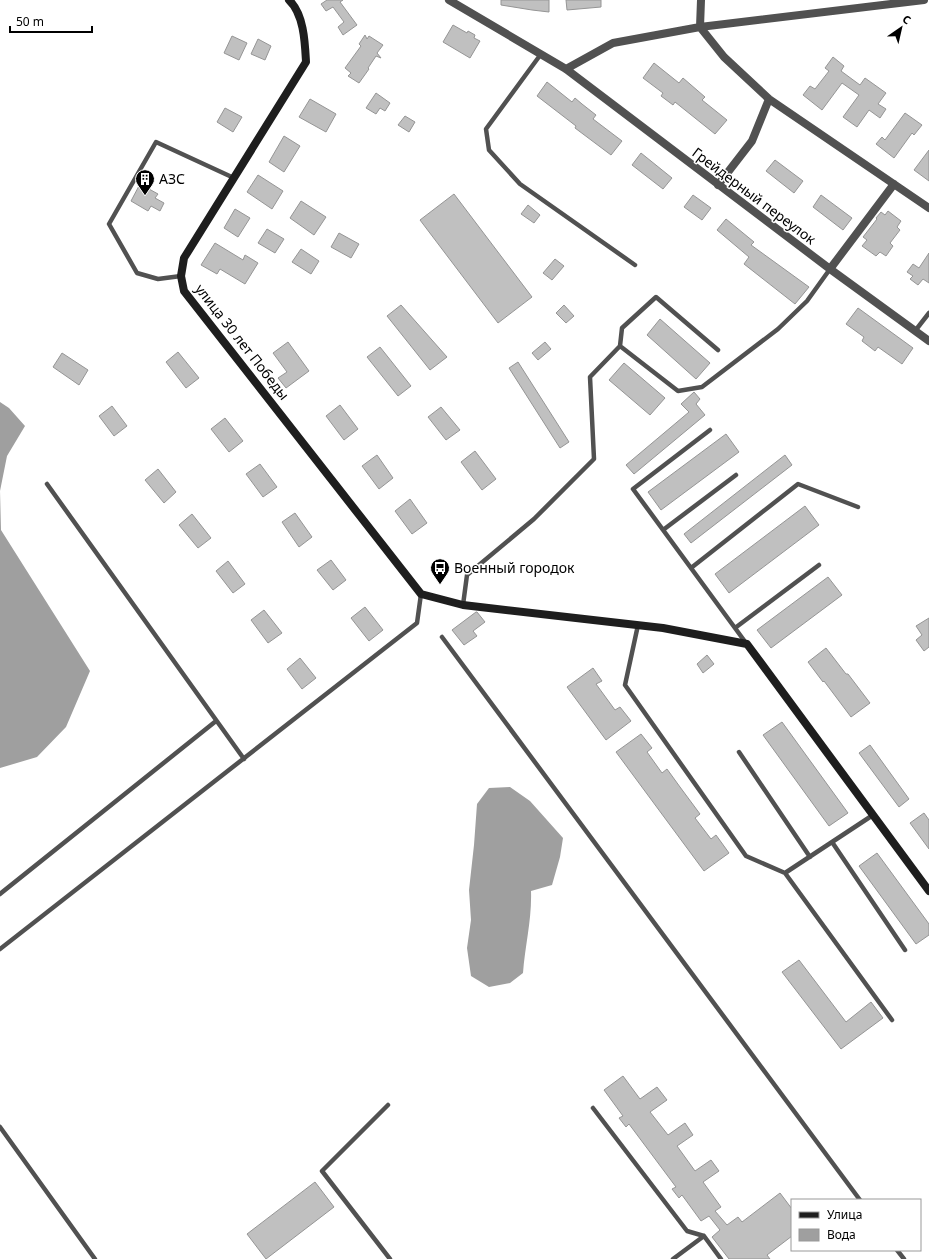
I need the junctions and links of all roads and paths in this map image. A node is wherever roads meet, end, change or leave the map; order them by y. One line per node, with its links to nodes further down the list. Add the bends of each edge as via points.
1 (290, 0): 9 (street, улица 30 лет Победы, via 296,6 304,33 306,62)
2 (449, 0): 6 (street, Грейдерный переулок)
3 (701, 0): 5 (street)
4 (924, 0): 5 (street)
5 (700, 27): 7 (street, via 613,43); 8 (street, via 724,57)
6 (541, 54): 7 (street, Грейдерный переулок); 13 (lane, via 486,129 489,150 520,184)
7 (566, 69): 11 (street, Грейдерный переулок)
8 (769, 99): 10 (street); 11 (street, via 752,141)
9 (234, 178): 15 (street, улица 30 лет Победы, via 184,258); 15 (lane, via 156,142 109,224 137,273 158,279)
10 (894, 184): 12 (street); 14 (street)
11 (718, 185): 14 (street, Грейдерный переулок)
12 (929, 208)
13 (635, 265)
14 (830, 269): 17 (street, Грейдерный переулок); 19 (lane, via 807,301 778,329 702,387 678,390)
15 (181, 276): 28 (street, улица 30 лет Победы, via 184,291)
16 (929, 313): 17 (lane)
17 (915, 331): 18 (street, Грейдерный переулок)
18 (929, 341)
19 (620, 346): 20 (lane, via 622,328 656,297); 29 (lane, via 590,376 594,459 534,519 467,575)
20 (718, 350)
21 (710, 430): 25 (lane, via 633,489)
22 (736, 475): 25 (lane)
23 (47, 484): 34 (lane)
24 (858, 507): 27 (lane, via 798,484)
25 (663, 530): 27 (lane)
26 (820, 565): 31 (lane)
27 (691, 568): 31 (lane)
28 (421, 594): 29 (street); 36 (lane, via 416,623)
29 (463, 605): 30 (street)
30 (638, 625): 33 (street); 40 (lane, via 625,685 746,856)
31 (735, 628): 33 (lane)
32 (442, 637): 49 (lane)
33 (747, 644): 37 (street)
34 (216, 721): 36 (lane); 42 (lane)
35 (739, 752): 39 (lane)
36 (244, 759): 43 (lane)
37 (873, 815): 38 (lane); 41 (street)
38 (832, 842): 39 (lane); 44 (lane)
39 (810, 857): 40 (lane)
40 (785, 874): 45 (lane)
41 (929, 891)
42 (0, 894)
43 (0, 949)
44 (905, 950)
45 (892, 1020)
46 (388, 1105): 53 (lane, via 322,1171)
47 (594, 1108): 50 (lane, via 687,1231)
48 (0, 1127): 52 (lane)
49 (859, 1199)
50 (704, 1236): 54 (lane); 55 (lane)
51 (898, 1251): 56 (lane)
52 (95, 1259)
53 (390, 1259)
54 (673, 1259)
55 (721, 1259)
56 (904, 1259)

